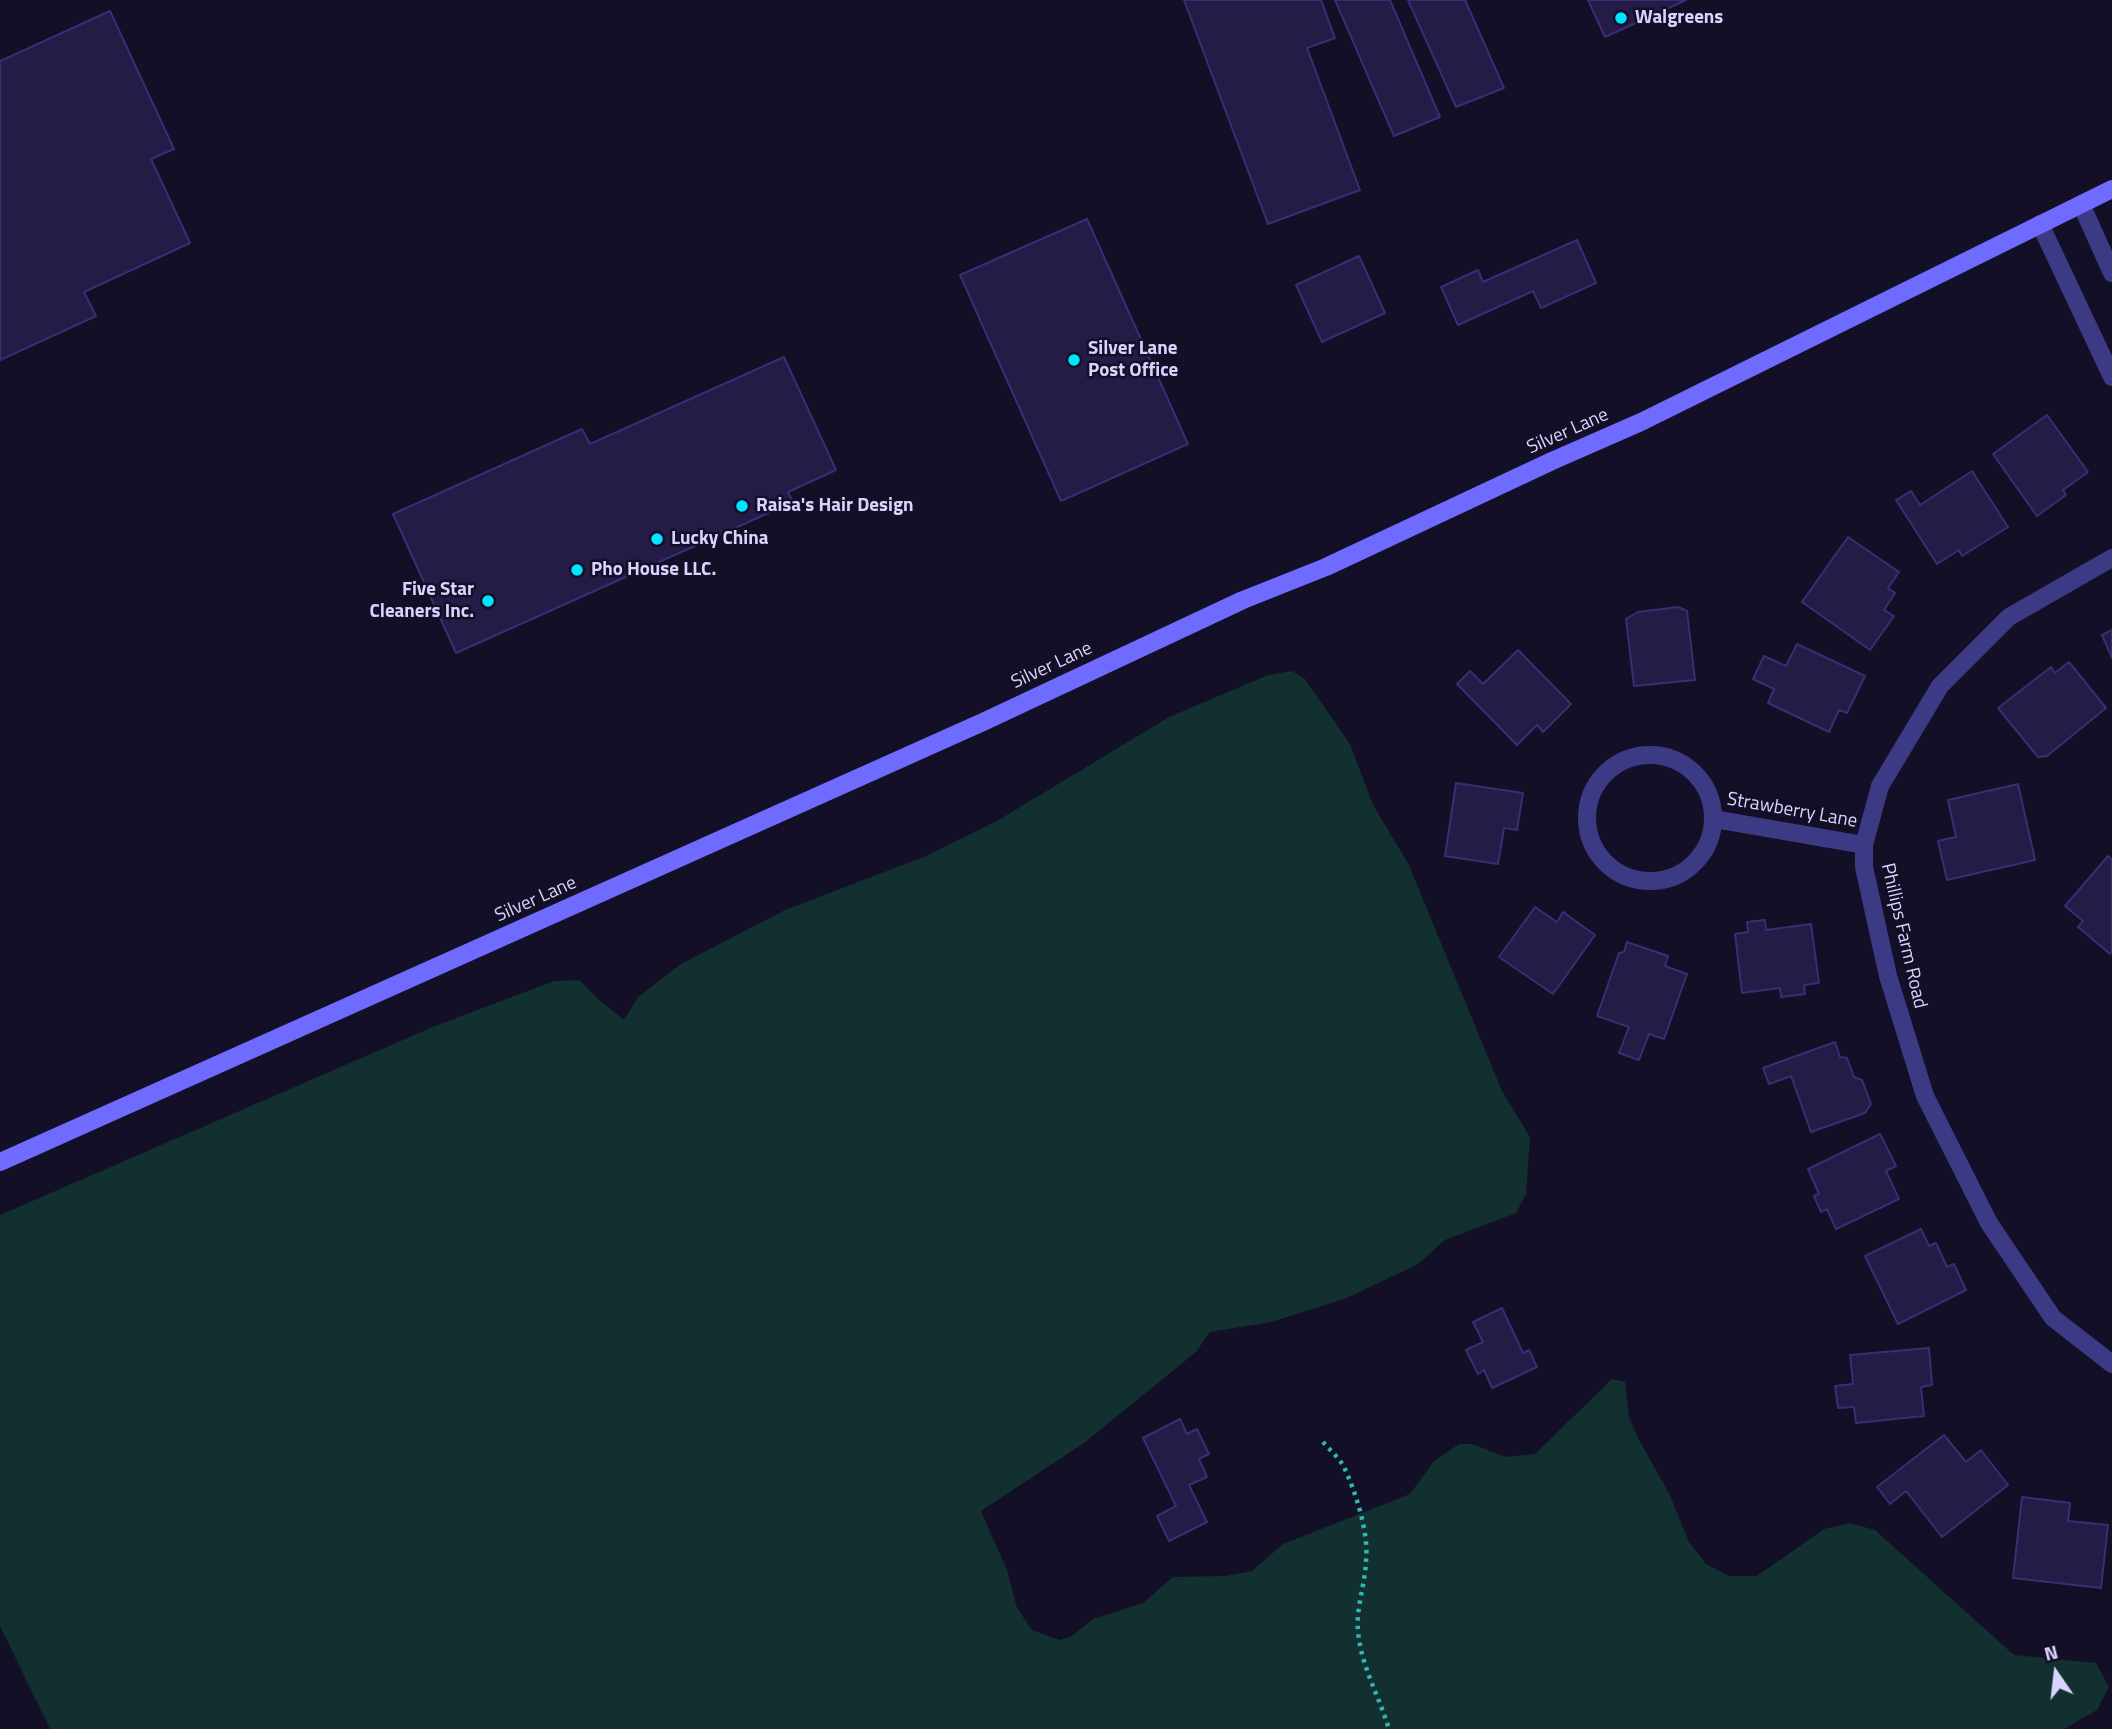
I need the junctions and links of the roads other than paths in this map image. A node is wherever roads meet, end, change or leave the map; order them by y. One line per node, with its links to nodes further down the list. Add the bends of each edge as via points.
1 (2112, 188): 2 (main road, Silver Lane)
2 (2081, 204): 3 (main road, Silver Lane); 4 (street)
3 (2040, 224): 5 (street); 9 (main road, Silver Lane, via 1641,422 1326,567 1243,600 932,745)
4 (2112, 273)
5 (2112, 377)
6 (2112, 558): 8 (street, Phillips Farm Road, via 2009,618 1940,686 1880,786)
7 (1714, 819): 7 (street, Strawberry Lane, via 1700,778 1676,760 1647,755 1628,758 1609,770 1592,792 1586,813 1596,853 1631,879 1655,882 1676,876 1694,863 1708,846); 8 (street, Strawberry Lane)
8 (1864, 845): 10 (street, Phillips Farm Road, via 1864,867 1888,976 1925,1096 1989,1223 2053,1318)
9 (0, 1162)
10 (2112, 1364)

